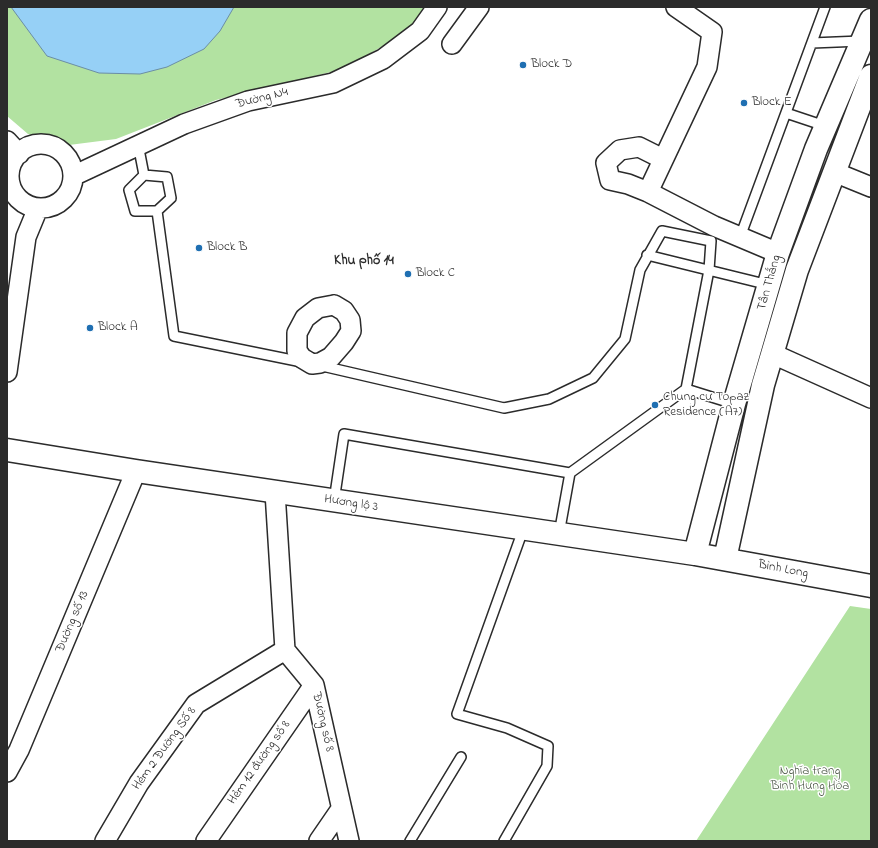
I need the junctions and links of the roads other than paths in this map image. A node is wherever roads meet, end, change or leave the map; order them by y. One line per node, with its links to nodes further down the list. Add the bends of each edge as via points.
1 (437, 7): 12 (street, Đường N4, via 420,31 384,59 333,83 248,101)
2 (480, 7): 8 (street)
3 (676, 7): 14 (street, via 712,32 706,67)
4 (825, 7): 7 (lane)
5 (871, 20): 6 (street, Tân Thắng)
6 (862, 41): 7 (lane); 11 (street, Tân Thắng)
7 (812, 43): 10 (lane)
8 (452, 44)
9 (871, 76): 15 (street, Tân Thắng)
10 (786, 113): 11 (lane); 22 (lane)
11 (825, 126): 23 (street, Tân Thắng)
12 (138, 144): 16 (lane); 17 (street, Đường N4)
13 (13, 147): 17 (street, via 27,148 38,144 53,147 66,156); 20 (street, via 13,162 9,172 13,192 28,206)
14 (663, 159): 19 (street); 19 (street, via 639,147 620,150 606,163 610,180)
15 (834, 172): 18 (street); 27 (street, Tân Thắng, via 797,270)
16 (144, 175): 21 (lane, via 167,177 171,198); 21 (lane, via 129,190 135,211)
17 (73, 176): 20 (street, via 67,196 49,208)
18 (871, 187)
19 (648, 192): 22 (street)
20 (38, 208): 28 (street, via 26,237)
21 (157, 211): 24 (lane, via 174,336 312,364 504,408 549,400 593,378 625,340 640,270)
22 (740, 237): 23 (street)
23 (778, 253): 26 (street, Tân Thắng)
24 (647, 255): 25 (lane); 25 (lane, via 662,232 711,241)
25 (709, 270): 26 (lane); 29 (lane)
26 (769, 285): 31 (street, Tân Thắng)
27 (773, 354): 30 (street); 40 (street, Tân Thắng, via 763,385)
28 (7, 372)
29 (686, 389): 31 (lane); 34 (lane)
30 (871, 398)
31 (734, 404): 39 (street, Tân Thắng)
32 (7, 450): 33 (street, Hương lộ 3)
33 (136, 472): 35 (street, Hương lộ 3); 45 (street, Đường số 13)
34 (570, 473): 36 (lane, via 344,434); 38 (lane)
35 (275, 492): 36 (street, Hương lộ 3); 42 (street)
36 (334, 501): 37 (street, Hương lộ 3)
37 (523, 530): 38 (street, Hương lộ 3); 52 (lane, via 458,714 507,728 548,746 547,766)
38 (559, 535): 39 (street, Hương lộ 3)
39 (695, 554): 40 (street, Bình Long)
40 (725, 559): 41 (street, Bình Long)
41 (871, 586)
42 (285, 650): 43 (street, Đường số 8); 47 (street, Hẻm 2 Đường Số 8, via 196,704 139,783)
43 (314, 685): 46 (street, Đường số 8); 48 (street, Hẻm 12 đường số 8)
44 (461, 757): 51 (lane)
45 (7, 772)
46 (341, 809): 49 (street); 50 (street, Đường số 8)
47 (105, 841)
48 (206, 841)
49 (320, 841)
50 (349, 841)
51 (410, 841)
52 (504, 841)

